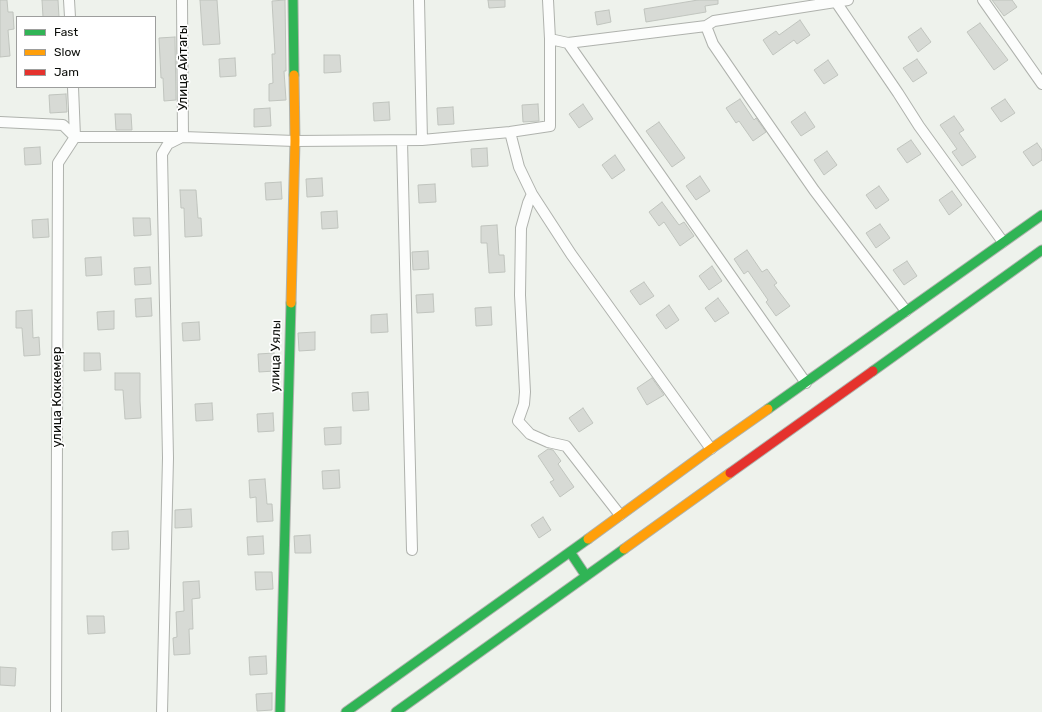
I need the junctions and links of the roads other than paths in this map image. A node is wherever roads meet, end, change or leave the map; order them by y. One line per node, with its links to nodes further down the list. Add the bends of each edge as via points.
1 (69, 0): 9 (street)
2 (182, 0): 18 (street, Улица Айтагы)
3 (293, 0): 20 (main road, улица Уялы)
4 (419, 0): 19 (street)
5 (548, 0): 11 (street)
6 (848, 0): 8 (street)
7 (984, 0): 13 (street)
8 (836, 2): 10 (street, via 714,21); 24 (street, via 919,126)
9 (70, 16)
10 (706, 26): 12 (street); 26 (street, via 713,44 814,190)
11 (550, 39): 12 (street); 16 (street, via 550,126)
12 (568, 43): 27 (street)
13 (1042, 84)
14 (73, 88): 17 (street)
15 (0, 122): 17 (street, via 63,125)
16 (510, 132): 19 (street); 22 (street, via 519,167)
17 (75, 136): 18 (street); 33 (street, улица Коккемер, via 58,163)
18 (183, 137): 20 (street); 34 (street, via 168,144 162,154 168,458)
19 (422, 140): 21 (street)
20 (295, 141): 21 (street); 35 (main road, улица Уялы)
21 (402, 141): 30 (street)
22 (532, 194): 28 (street, via 571,254); 29 (street, via 521,228 520,295 525,392 518,421 530,434 566,446)
23 (1042, 215): 24 (main road)
24 (1003, 242): 26 (main road)
25 (1042, 250): 32 (main road)
26 (906, 311): 27 (main road)
27 (806, 382): 28 (main road)
28 (711, 449): 29 (main road)
29 (620, 515): 31 (main road)
30 (412, 550)
31 (570, 552): 32 (main road); 36 (main road)
32 (586, 576): 37 (main road)
33 (56, 712)
34 (162, 712)
35 (280, 712)
36 (346, 712)
37 (396, 712)

